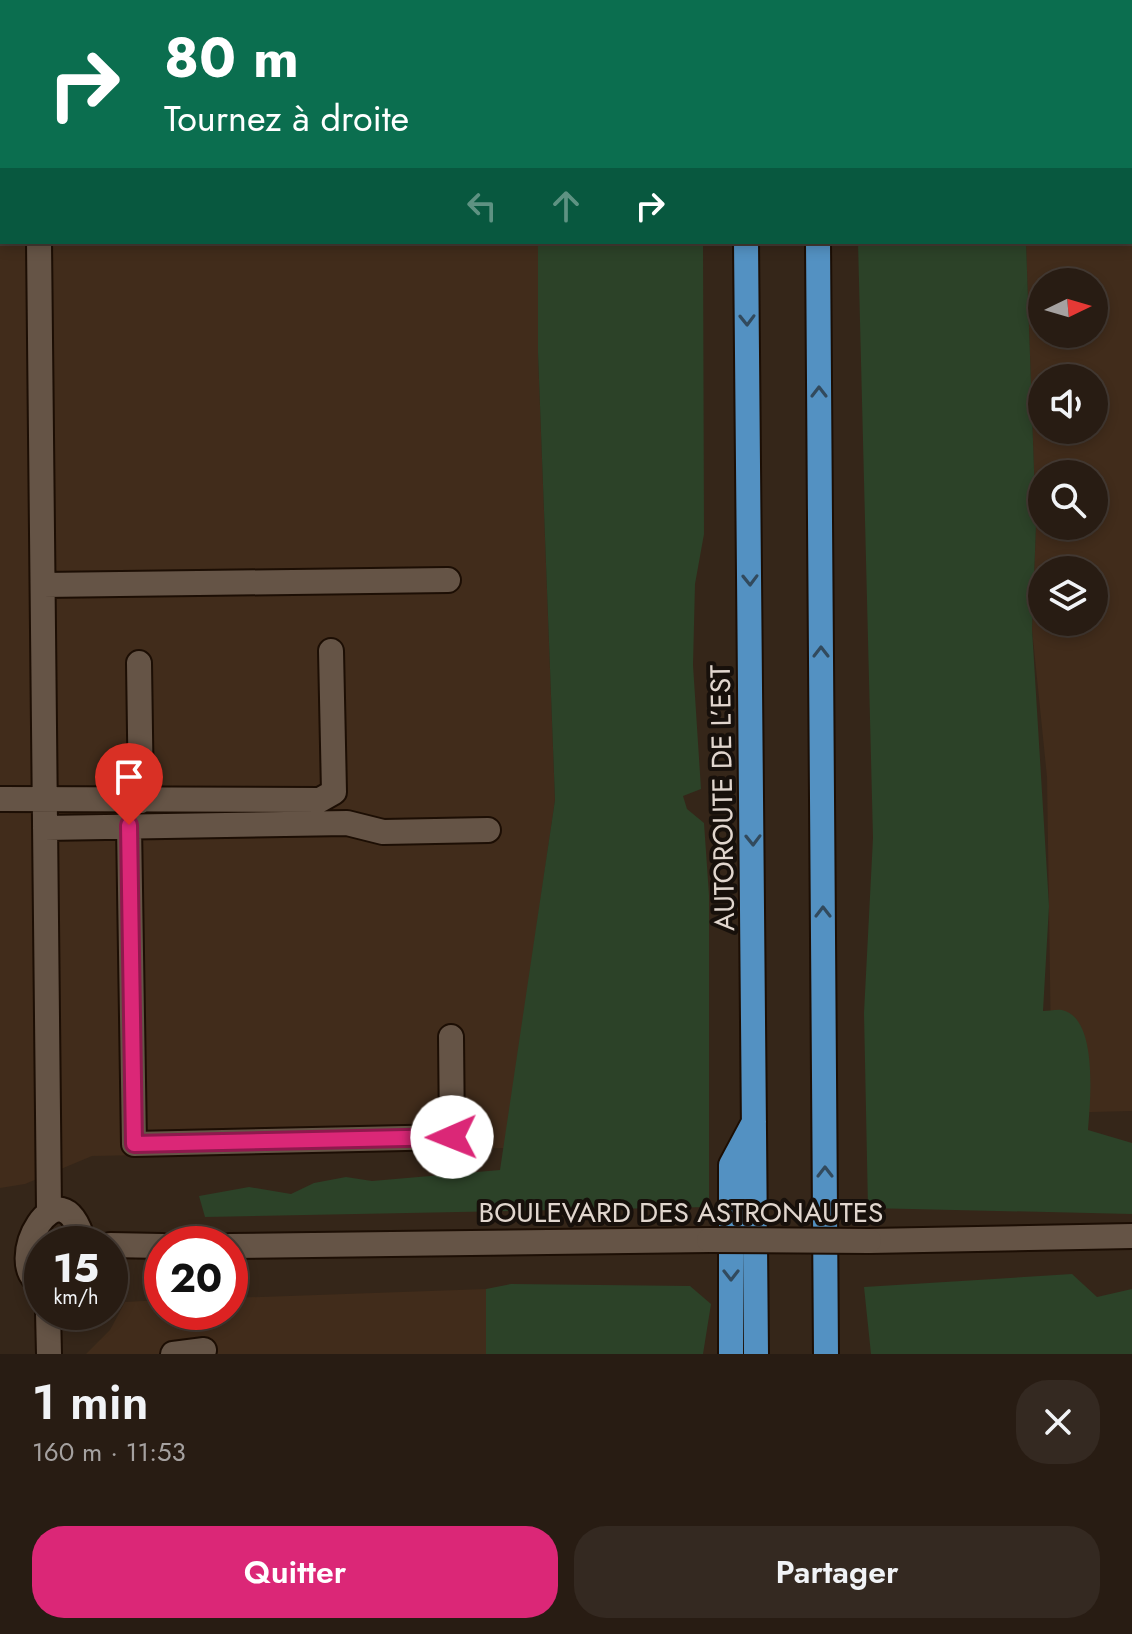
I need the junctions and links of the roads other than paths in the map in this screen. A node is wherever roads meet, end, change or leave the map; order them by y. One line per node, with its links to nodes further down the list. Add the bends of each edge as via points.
1 (39, 244): 5 (street)
2 (746, 244): 15 (highway, AUTOROUTE DE L’EST, one-way to 15)
3 (818, 244): 23 (highway, one-way to 3)
4 (448, 580): 5 (street)
5 (43, 585): 9 (street)
6 (331, 651): 10 (street, via 334,792 320,800)
7 (139, 663): 10 (street)
8 (0, 799): 9 (street)
9 (45, 801): 10 (street); 12 (street)
10 (141, 801)
11 (129, 825): 12 (street); 13 (street, via 347,823 383,832); 14 (street, via 134,1144 452,1137)
12 (45, 828): 16 (street)
13 (488, 830)
14 (451, 1037)
15 (756, 1120): 27 (highway, one-way to 27, via 731,1165); 28 (highway, AUTOROUTE DE L’EST)
16 (49, 1211): 17 (street); 20 (street, via 25,1218)
17 (77, 1226)
18 (1132, 1236): 19 (street, BOULEVARD DES ASTRONAUTES, bridge)
19 (248, 1246)
20 (5, 1252): 21 (street)
21 (24, 1275)
22 (48, 1330): 25 (street)
23 (830, 1347)
24 (204, 1350): 26 (street)
25 (49, 1354)
26 (173, 1354)
27 (731, 1354)
28 (756, 1354)

